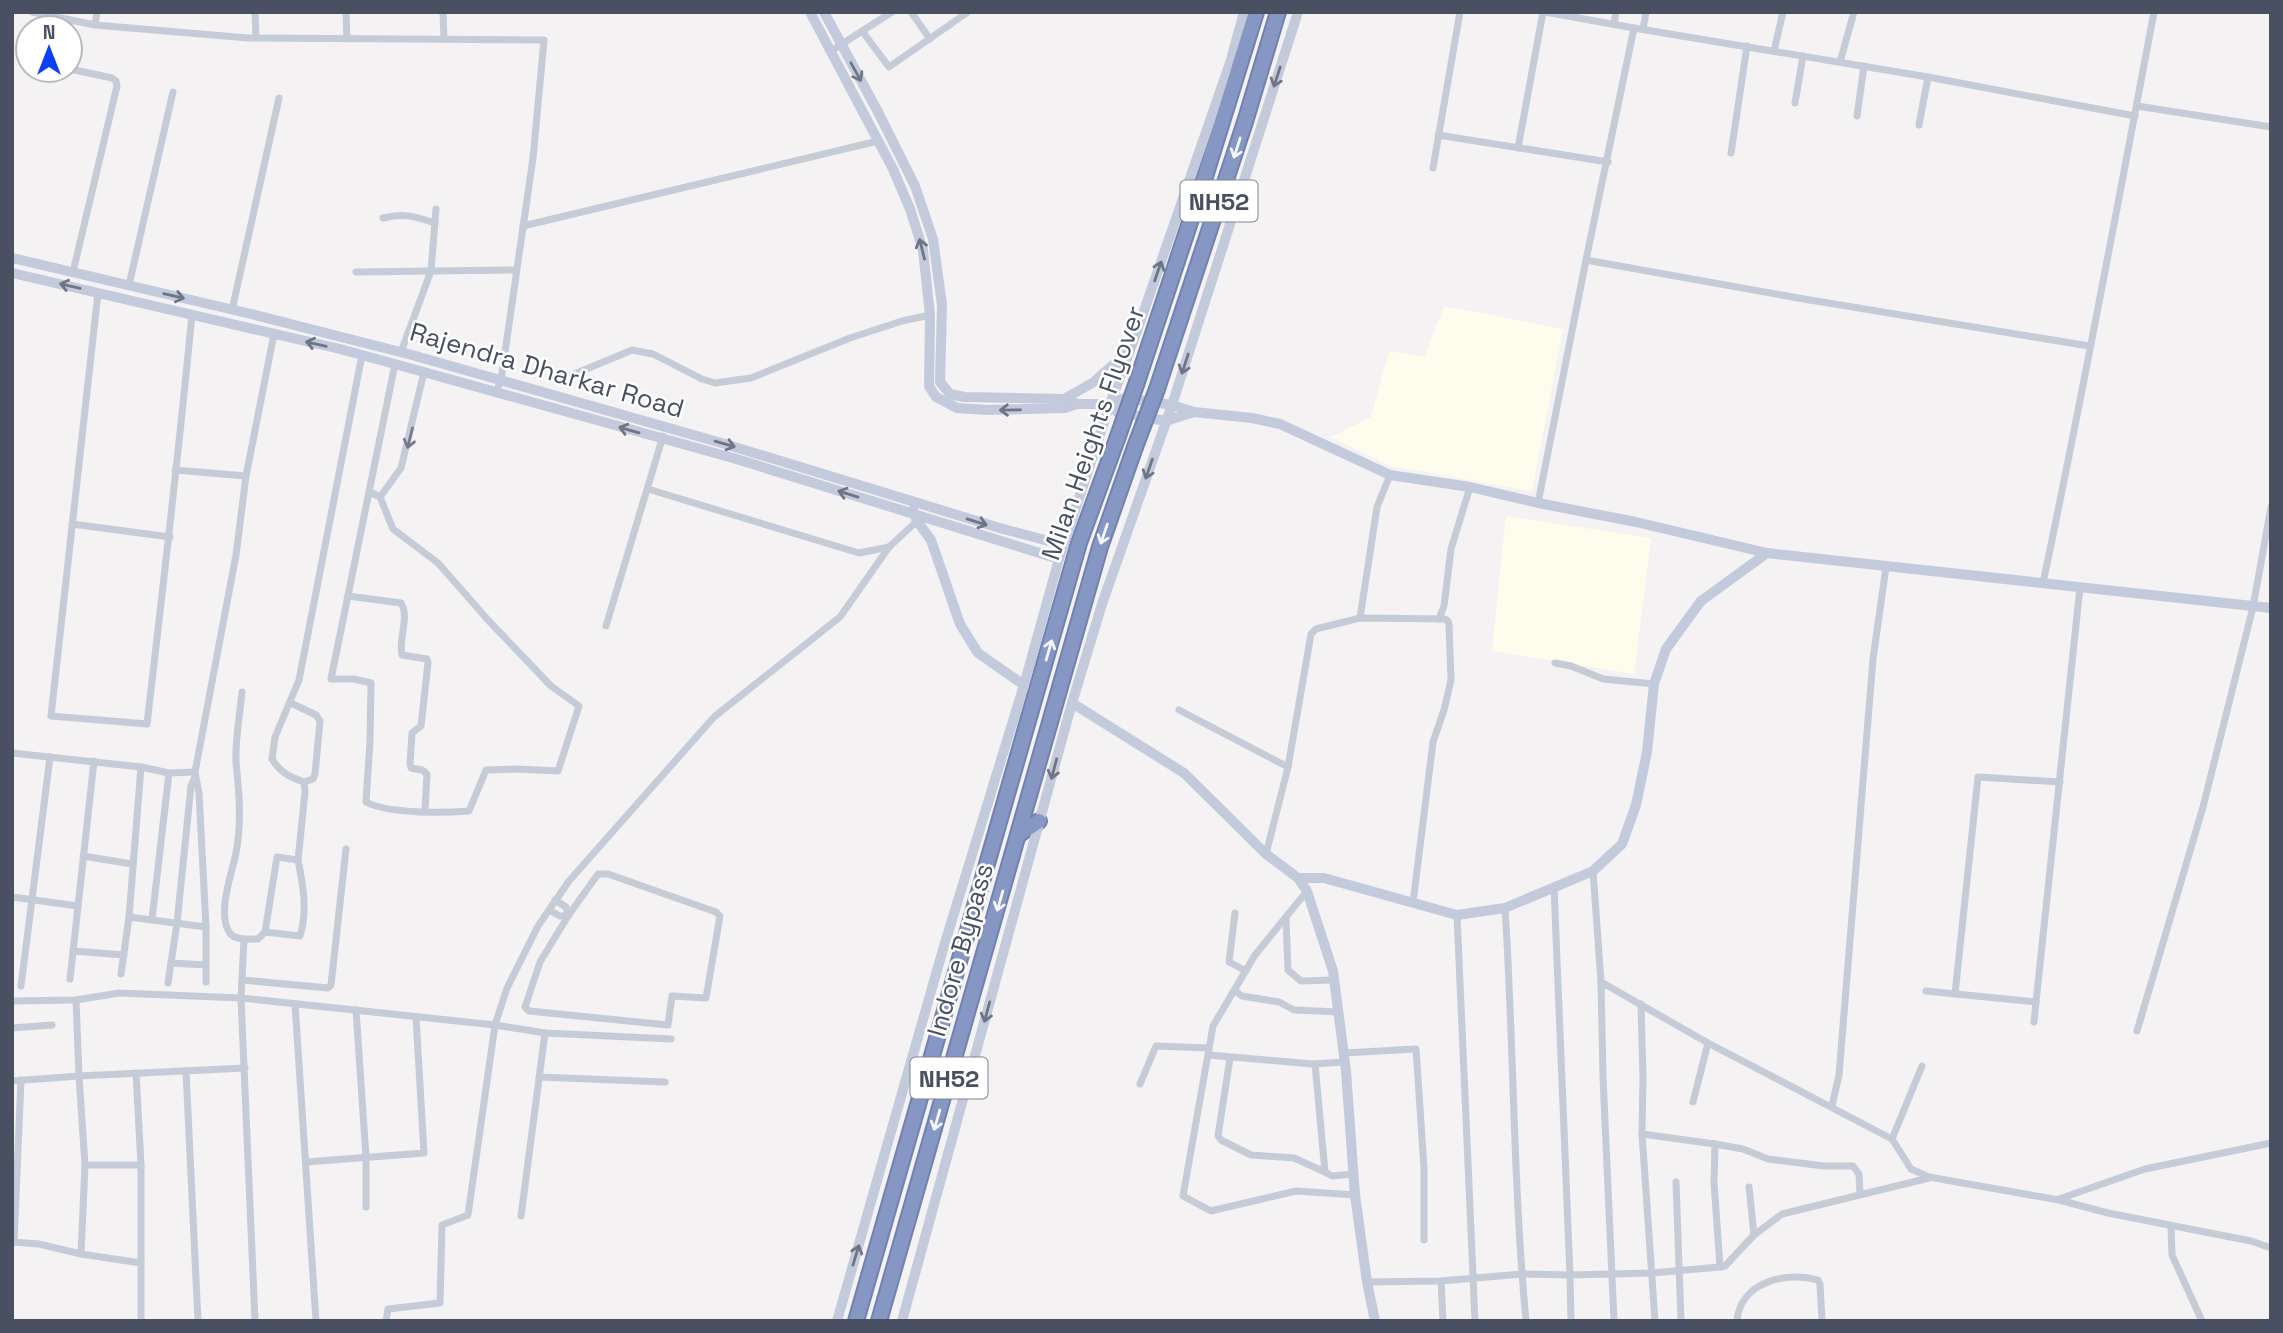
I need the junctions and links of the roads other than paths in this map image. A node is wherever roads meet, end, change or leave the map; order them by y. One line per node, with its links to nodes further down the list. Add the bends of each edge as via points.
1 (32, 12): 23 (street)
2 (97, 12): 23 (street)
3 (255, 12): 27 (street)
4 (346, 12): 28 (street)
5 (443, 12): 30 (street)
6 (810, 12): 32 (street)
7 (824, 12): 32 (street)
8 (892, 12): 26 (street)
9 (911, 12): 29 (street)
10 (968, 12): 29 (street)
11 (1244, 12): 74 (street, one-way to 11)
12 (1256, 12): 134 (highway, Milan Heights Flyover / NH52, one-way to 12, bridge, via 1079,543 1137,382)
13 (1278, 12): 135 (highway, Milan Heights Flyover / NH52, one-way to 135, bridge, via 1161,377 1100,547)
14 (1298, 12): 86 (street, one-way to 86)
15 (1460, 12): 49 (street)
16 (1544, 12): 22 (street); 51 (street)
17 (1616, 12): 22 (street)
18 (1646, 12): 25 (street)
19 (1783, 12): 33 (street)
20 (1854, 12): 35 (street)
21 (2154, 12): 42 (street)
22 (1614, 24): 24 (street)
23 (95, 25): 27 (street)
24 (1634, 28): 25 (street); 53 (street)
25 (1643, 29): 31 (street)
26 (862, 32): 29 (street, via 888,67); 32 (street)
27 (256, 38): 28 (street)
28 (347, 38): 30 (street)
29 (930, 38)
30 (444, 39): 58 (street, via 544,40)
31 (1747, 46): 33 (street); 52 (street)
32 (836, 48): 45 (street, one-way to 45); 46 (street)
33 (1774, 51): 34 (street)
34 (1803, 56): 35 (street); 41 (street)
35 (1840, 62): 36 (street)
36 (1864, 66): 38 (street); 43 (street)
37 (84, 72): 64 (street, via 112,78 117,86)
38 (1928, 77): 44 (street); 47 (street)
39 (173, 92): 66 (street)
40 (279, 98): 68 (street)
41 (1795, 103)
42 (2137, 106): 44 (street); 48 (street)
43 (1857, 116)
44 (2135, 116): 73 (street)
45 (882, 119): 46 (street); 83 (street, via 915,186 933,239 942,304 940,383 950,394 964,397)
46 (871, 125): 50 (street)
47 (1919, 125)
48 (2271, 127)
49 (1438, 135): 51 (street); 54 (street)
50 (878, 141): 58 (street); 70 (street, one-way to 50, via 923,250 910,209)
51 (1518, 148): 53 (street)
52 (1731, 153)
53 (1608, 162): 60 (street)
54 (1433, 168)
55 (436, 209): 57 (street)
56 (383, 218): 57 (street, via 413,215)
57 (435, 223): 63 (street)
58 (523, 226): 61 (street)
59 (12, 258): 64 (street, Rajendra Dharkar Road)
60 (1587, 260): 73 (street); 97 (street)
61 (516, 270): 63 (street); 81 (street)
62 (356, 271): 63 (street)
63 (431, 271): 76 (street)
64 (73, 272): 66 (street, Rajendra Dharkar Road)
65 (12, 273): 67 (street, Rajendra Dharkar Road, one-way to 65)
66 (129, 285): 68 (street, Rajendra Dharkar Road, one-way to 68)
67 (98, 293): 69 (street, Rajendra Dharkar Road); 100 (street)
68 (232, 310): 72 (street, Rajendra Dharkar Road)
69 (192, 314): 71 (street, Rajendra Dharkar Road); 90 (street)
70 (930, 314): 80 (street, via 850,338 751,378 715,383 653,354 632,351); 84 (street, one-way to 70, via 987,410 957,408 936,397 928,378)
71 (274, 334): 75 (street, Rajendra Dharkar Road, one-way to 71); 92 (street)
72 (342, 337): 75 (street); 76 (street, Rajendra Dharkar Road)
73 (2089, 346): 107 (street)
74 (1130, 348): 83 (street, via 1094,382); 85 (street)
75 (340, 349): 77 (street, Rajendra Dharkar Road)
76 (401, 352): 81 (street, Rajendra Dharkar Road)
77 (362, 355): 78 (street, Rajendra Dharkar Road); 119 (street)
78 (395, 364): 79 (street, Rajendra Dharkar Road); 95 (street)
79 (424, 372): 82 (street, Rajendra Dharkar Road); 96 (street, one-way to 96, via 401,468)
80 (565, 378)
81 (500, 380): 82 (street); 89 (street, Rajendra Dharkar Road)
82 (496, 392): 89 (street, Rajendra Dharkar Road, one-way to 82)
83 (1064, 399): 84 (street)
84 (1077, 404): 85 (street)
85 (1110, 404): 86 (street, via 1125,398); 88 (street, via 1117,412); 102 (street)
86 (1172, 405): 87 (street); 88 (street)
87 (1194, 412): 88 (street); 91 (street, via 1280,424)
88 (1166, 421): 120 (street, one-way to 120)
89 (664, 433): 94 (street); 99 (street, Rajendra Dharkar Road)
90 (174, 470): 92 (street); 101 (street)
91 (1390, 475): 93 (street); 112 (street, via 1377,507)
92 (246, 476): 128 (street)
93 (1470, 487): 97 (street); 113 (street, via 1451,550)
94 (648, 489): 103 (street, via 859,553); 114 (street)
95 (370, 492): 96 (street); 109 (street)
96 (380, 497): 131 (street, via 393,529 438,563 551,686 579,706 558,771 486,770 469,811)
97 (1538, 503): 104 (street)
98 (2271, 507): 110 (street)
99 (914, 512): 102 (street, Rajendra Dharkar Road, one-way to 102); 103 (street); 105 (street, Rajendra Dharkar Road); 117 (street, via 931,540 960,624 978,653)
100 (72, 524): 101 (street); 101 (street, via 51,716 146,724)
101 (170, 537)
102 (1064, 545): 105 (street)
103 (888, 547): 148 (street, via 840,617 714,717)
104 (1768, 553): 106 (street); 116 (street, via 1702,601 1666,649)
105 (1059, 559): 117 (street)
106 (1886, 566): 107 (street); 212 (street, via 1872,659 1839,1074)
107 (2043, 583): 108 (street)
108 (2080, 587): 110 (street); 130 (street)
109 (348, 596): 131 (street, via 401,603 402,655 427,659 421,726 412,733 410,763 411,768 427,775); 131 (street, via 331,679 371,683 366,802 383,808)
110 (2253, 607): 111 (street); 194 (street, via 2203,807)
111 (2271, 608)
112 (1360, 618): 113 (street); 126 (street, via 1311,634)
113 (1439, 619): 149 (street, via 1448,621 1451,680 1433,741)
114 (606, 626)
115 (1555, 663): 116 (street, via 1603,679)
116 (1654, 684): 141 (street, via 1636,805 1622,844)
117 (1024, 685): 132 (street)
118 (242, 692): 162 (street, via 236,760 241,806 225,915 228,931)
119 (291, 703): 129 (street, via 275,737 272,759 289,777); 129 (street, via 320,721 315,774)
120 (1072, 703): 133 (street, one-way to 133); 137 (street, via 1184,773)
121 (1179, 710): 126 (street)
122 (12, 753): 123 (street)
123 (50, 757): 124 (street); 147 (street)
124 (94, 761): 125 (street); 138 (street)
125 (141, 767): 127 (street); 140 (street)
126 (1288, 767): 137 (street)
127 (169, 773): 128 (street); 157 (street)
128 (195, 775): 159 (street); 160 (street)
129 (304, 782): 139 (street)
130 (2060, 782): 180 (street, via 1978,777); 184 (street)
131 (425, 810)
132 (984, 816): 134 (highway); 252 (street, one-way to 132)
133 (1039, 821): 135 (highway); 255 (street, one-way to 255)
134 (999, 822): 142 (highway, Milan Heights Flyover / NH52)
135 (1018, 835): 254 (highway, Indore Bypass / NH52, one-way to 254)
136 (346, 849): 172 (street, via 331,985)
137 (1266, 854): 143 (street)
138 (83, 856): 140 (street); 150 (street)
139 (298, 860): 161 (street, via 277,857); 161 (street, via 304,891 300,936)
140 (132, 864): 156 (street)
141 (1594, 871): 144 (street); 175 (street)
142 (985, 873): 253 (highway, Indore Bypass / NH52)
143 (1298, 878): 145 (street); 149 (street, via 1324,878)
144 (1554, 887): 151 (street); 242 (street)
145 (1307, 891): 158 (street); 173 (street)
146 (12, 897): 147 (street)
147 (33, 899): 150 (street); 177 (street)
148 (555, 900): 152 (street); 154 (street, via 566,907)
149 (1413, 903): 155 (street)
150 (78, 906): 164 (street)
151 (1505, 908): 155 (street); 241 (street)
152 (549, 910): 154 (street); 163 (street)
153 (1235, 913): 169 (street, via 1229,962)
154 (568, 915): 165 (street); 165 (street, via 594,876 603,874 719,914 706,998 672,996 666,1026 529,1011 525,1004)
155 (1457, 915): 244 (street)
156 (129, 917): 157 (street); 166 (street)
157 (152, 919): 159 (street)
158 (1286, 919): 169 (street); 173 (street, via 1288,970 1301,981)
159 (177, 923): 160 (street); 167 (street)
160 (206, 926): 168 (street)
161 (265, 932): 162 (street, via 258,939)
162 (244, 939): 172 (street)
163 (527, 947): 165 (street); 192 (street)
164 (73, 951): 166 (street); 171 (street)
165 (545, 954)
166 (124, 955): 170 (street)
167 (171, 963): 168 (street); 176 (street)
168 (206, 965): 174 (street)
169 (1246, 971): 178 (street)
170 (121, 974)
171 (70, 979)
172 (242, 980): 181 (street)
173 (1334, 980): 188 (street)
174 (205, 982)
175 (1601, 982): 186 (street); 243 (street)
176 (168, 983)
177 (21, 986)
178 (1234, 990): 188 (street, via 1294,1010); 198 (street, via 1213,1026)
179 (1926, 991): 180 (street)
180 (1955, 994): 184 (street)
181 (241, 998): 182 (street, via 119,993); 185 (street); 203 (street)
182 (76, 1000): 183 (street); 206 (street)
183 (12, 1001)
184 (2036, 1002): 190 (street)
185 (295, 1004): 187 (street); 218 (street)
186 (1641, 1004): 197 (street); 213 (street)
187 (356, 1010): 189 (street); 217 (street)
188 (1338, 1012): 200 (street)
189 (416, 1017): 192 (street); 217 (street, via 424,1153)
190 (2034, 1022)
191 (52, 1025): 193 (street)
192 (495, 1025): 195 (street); 251 (street, via 468,1215 442,1225 440,1303 387,1309)
193 (12, 1028)
194 (2137, 1031)
195 (545, 1033): 196 (street); 207 (street)
196 (671, 1039)
197 (1708, 1043): 211 (street); 212 (street)
198 (1209, 1051): 199 (street); 210 (street, via 1156,1046); 226 (street, via 1183,1196 1211,1211 1296,1191)
199 (1230, 1058): 201 (street); 221 (street, via 1221,1140 1251,1155 1294,1158)
200 (1345, 1058): 201 (street); 222 (street); 233 (street, via 1416,1049)
201 (1315, 1064): 221 (street)
202 (1922, 1066): 214 (street)
203 (245, 1068): 204 (street); 249 (street)
204 (186, 1071): 205 (street); 248 (street)
205 (136, 1073): 206 (street); 220 (street)
206 (79, 1076): 208 (street); 219 (street)
207 (539, 1077): 209 (street); 230 (street)
208 (16, 1081): 234 (street)
209 (665, 1082)
210 (1140, 1084)
211 (1693, 1102)
212 (1832, 1106): 214 (street)
213 (1642, 1134): 216 (street); 240 (street)
214 (1892, 1139): 223 (street, via 1911,1169)
215 (2271, 1143): 228 (street, via 2145,1169)
216 (1715, 1144): 227 (street, via 1768,1159 1853,1167 1859,1174); 238 (street)
217 (366, 1157): 218 (street); 229 (street)
218 (306, 1162): 250 (street)
219 (85, 1165): 220 (street); 236 (street)
220 (141, 1165): 237 (street)
221 (1325, 1172): 222 (street)
222 (1353, 1174): 226 (street)
223 (1929, 1177): 227 (street); 228 (street)
224 (1676, 1182): 239 (street)
225 (1749, 1187): 232 (street)
226 (1355, 1195): 246 (street)
227 (1860, 1195): 232 (street, via 1782,1214)
228 (2059, 1200): 231 (street)
229 (366, 1207)
230 (521, 1216)
231 (2171, 1226): 235 (street); 266 (street, via 2172,1255)
232 (1754, 1236): 238 (street)
233 (1424, 1240)
234 (13, 1242): 236 (street)
235 (2271, 1248)
236 (81, 1254): 237 (street)
237 (141, 1263): 247 (street)
238 (1720, 1267): 239 (street)
239 (1679, 1271): 240 (street); 263 (street)
240 (1652, 1273): 243 (street); 262 (street)
241 (1522, 1274): 242 (street); 244 (street); 259 (street)
242 (1570, 1275): 243 (street); 260 (street)
243 (1611, 1275): 261 (street)
244 (1472, 1277): 245 (street); 258 (street)
245 (1441, 1281): 246 (street); 257 (street)
246 (1367, 1282): 256 (street)
247 (141, 1321)
248 (198, 1321)
249 (255, 1321)
250 (316, 1321)
251 (386, 1321)
252 (837, 1321)
253 (856, 1321)
254 (879, 1321)
255 (902, 1321)
256 (1375, 1321)
257 (1443, 1321)
258 (1475, 1321)
259 (1526, 1321)
260 (1572, 1321)
261 (1614, 1321)
262 (1656, 1321)
263 (1681, 1321)
264 (1737, 1321): 265 (street, via 1742,1303 1764,1282 1808,1278 1820,1284)
265 (1822, 1321)
266 (2202, 1321)

